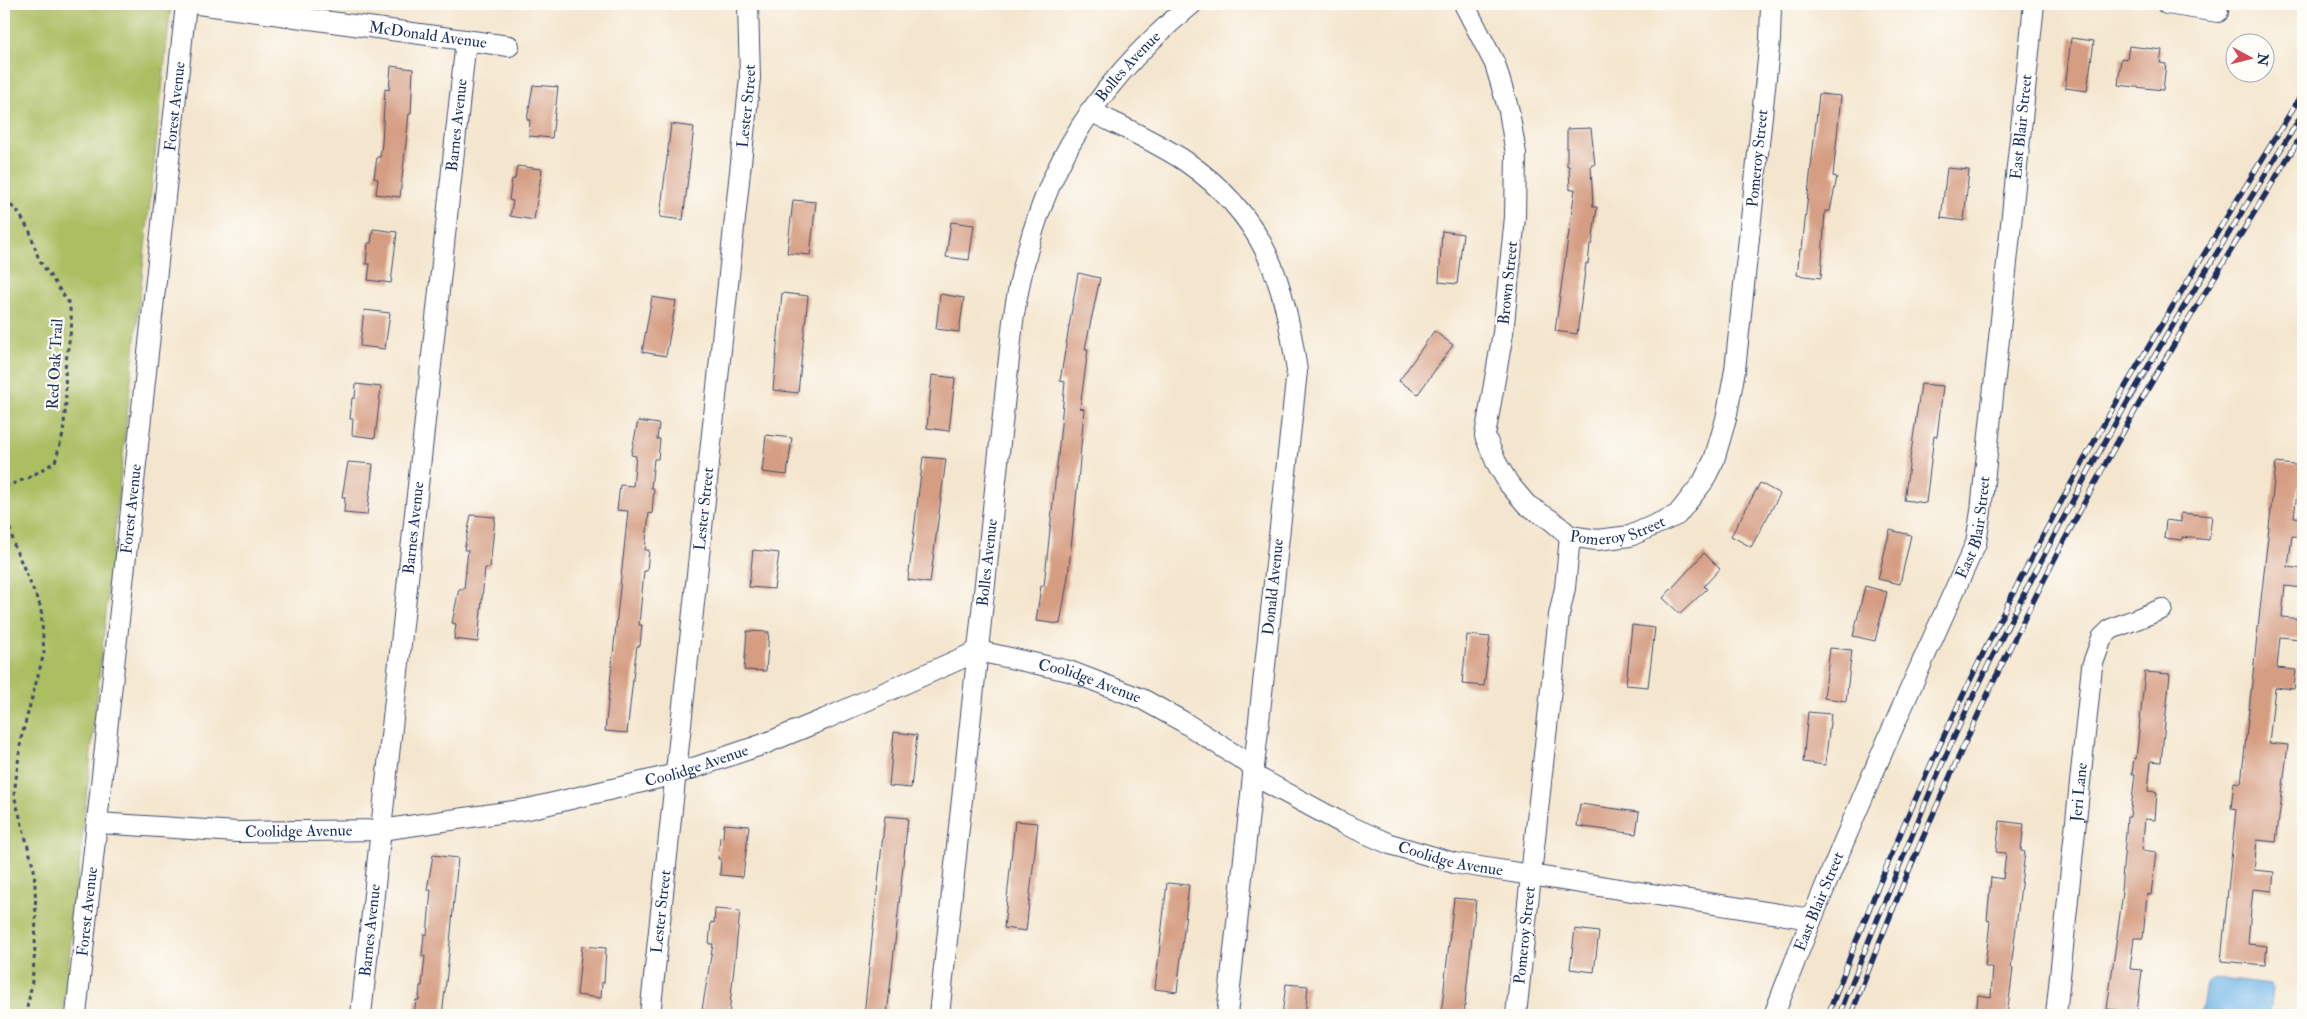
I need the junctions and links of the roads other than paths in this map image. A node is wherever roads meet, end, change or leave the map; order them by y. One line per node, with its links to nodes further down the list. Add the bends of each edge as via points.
1 (186, 4): 18 (street, Forest Avenue)
2 (198, 4): 10 (street, McDonald Avenue)
3 (748, 4): 17 (street, Lester Street, via 750,78)
4 (1192, 4): 12 (street, Bolles Avenue, via 1137,54)
5 (1464, 4): 13 (street, Brown Street, via 1495,64 1509,111 1516,154 1515,217 1506,304 1485,436 1509,484 1527,505)
6 (1771, 4): 13 (street, Pomeroy Street, via 1770,40 1735,370 1714,460 1703,482 1677,515 1630,536 1597,540)
7 (2034, 4): 21 (street, East Blair Street, via 1976,543 1895,720)
8 (2168, 4): 9 (street)
9 (2218, 12)
10 (466, 40): 11 (street, McDonald Avenue); 19 (street, Barnes Avenue)
11 (509, 46)
12 (1086, 117): 15 (street, Bolles Avenue, via 1046,192 1027,245 1019,281); 16 (street, Donald Avenue, via 1165,149 1211,182 1242,211 1270,259 1283,294 1296,371)
13 (1570, 536): 20 (street, Pomeroy Street, via 1565,588 1558,615)
14 (2162, 609): 29 (street, Jeri Lane, via 2111,629 2102,638 2092,666)
15 (978, 651): 16 (street, Coolidge Avenue, via 1068,670 1126,692 1182,721); 17 (street, Coolidge Avenue, via 825,720); 25 (street, Bolles Avenue)
16 (1253, 771): 20 (street, Coolidge Avenue, via 1342,823 1390,844 1454,863); 26 (street, Donald Avenue)
17 (676, 774): 19 (street, Coolidge Avenue, via 528,809); 24 (street, Lester Street)
18 (98, 823): 19 (street, Coolidge Avenue, via 237,832); 22 (street, Forest Avenue)
19 (381, 830): 23 (street, Barnes Avenue)
20 (1531, 876): 21 (street, Coolidge Avenue); 27 (street, Pomeroy Street)
21 (1811, 919): 28 (street, East Blair Street)
22 (76, 1015)
23 (361, 1015)
24 (650, 1015)
25 (939, 1015)
26 (1227, 1015)
27 (1516, 1015)
28 (1774, 1015)
29 (2056, 1015)

